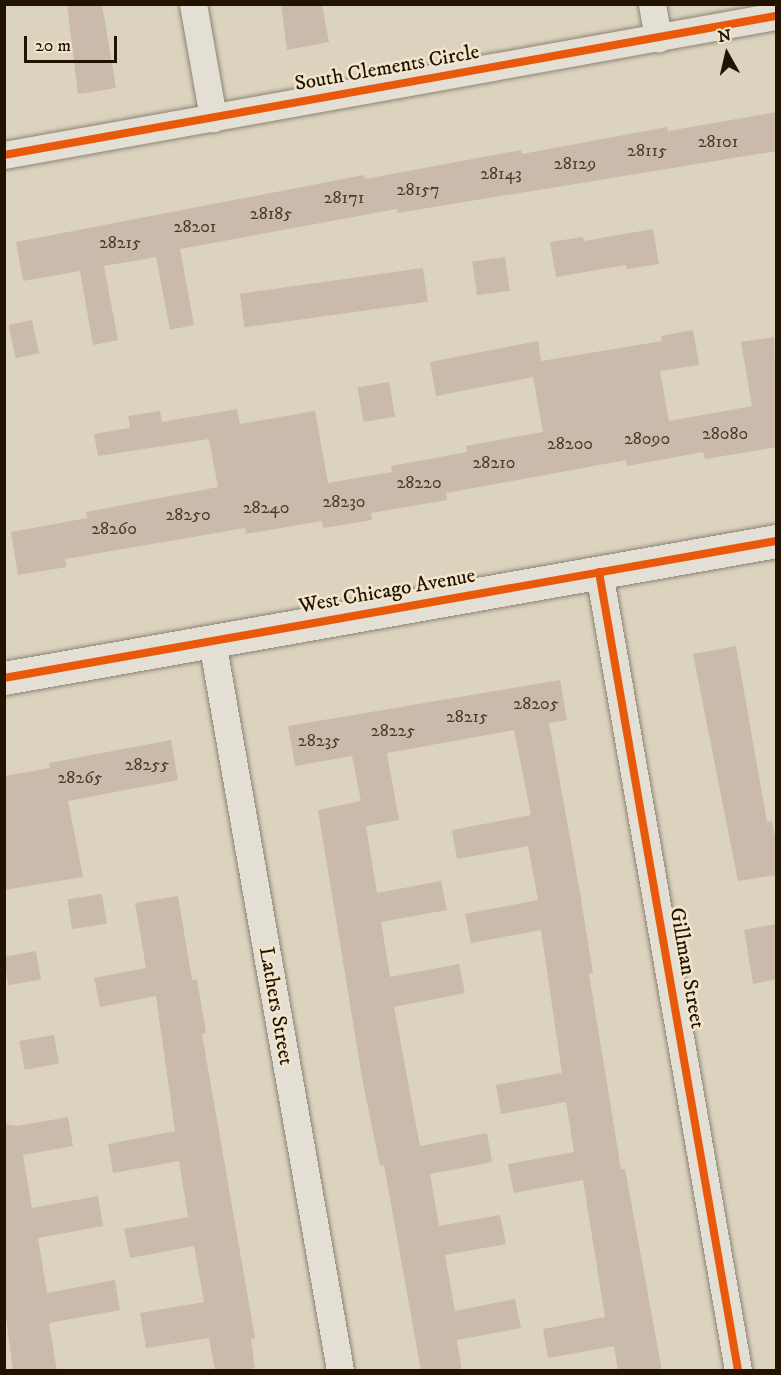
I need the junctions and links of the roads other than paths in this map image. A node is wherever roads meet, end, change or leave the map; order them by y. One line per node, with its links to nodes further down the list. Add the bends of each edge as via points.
1 (193, 4): 5 (street)
2 (652, 4): 4 (street)
3 (777, 16): 4 (street, South Clements Circle)
4 (658, 38): 5 (street, South Clements Circle)
5 (213, 117): 6 (street, South Clements Circle)
6 (4, 155)
7 (777, 541): 8 (street, West Chicago Avenue)
8 (599, 572): 9 (street, West Chicago Avenue); 12 (street, Gillman Street)
9 (212, 641): 10 (street, West Chicago Avenue); 11 (street, Lathers Street)
10 (4, 678)
11 (340, 1371)
12 (738, 1371)

